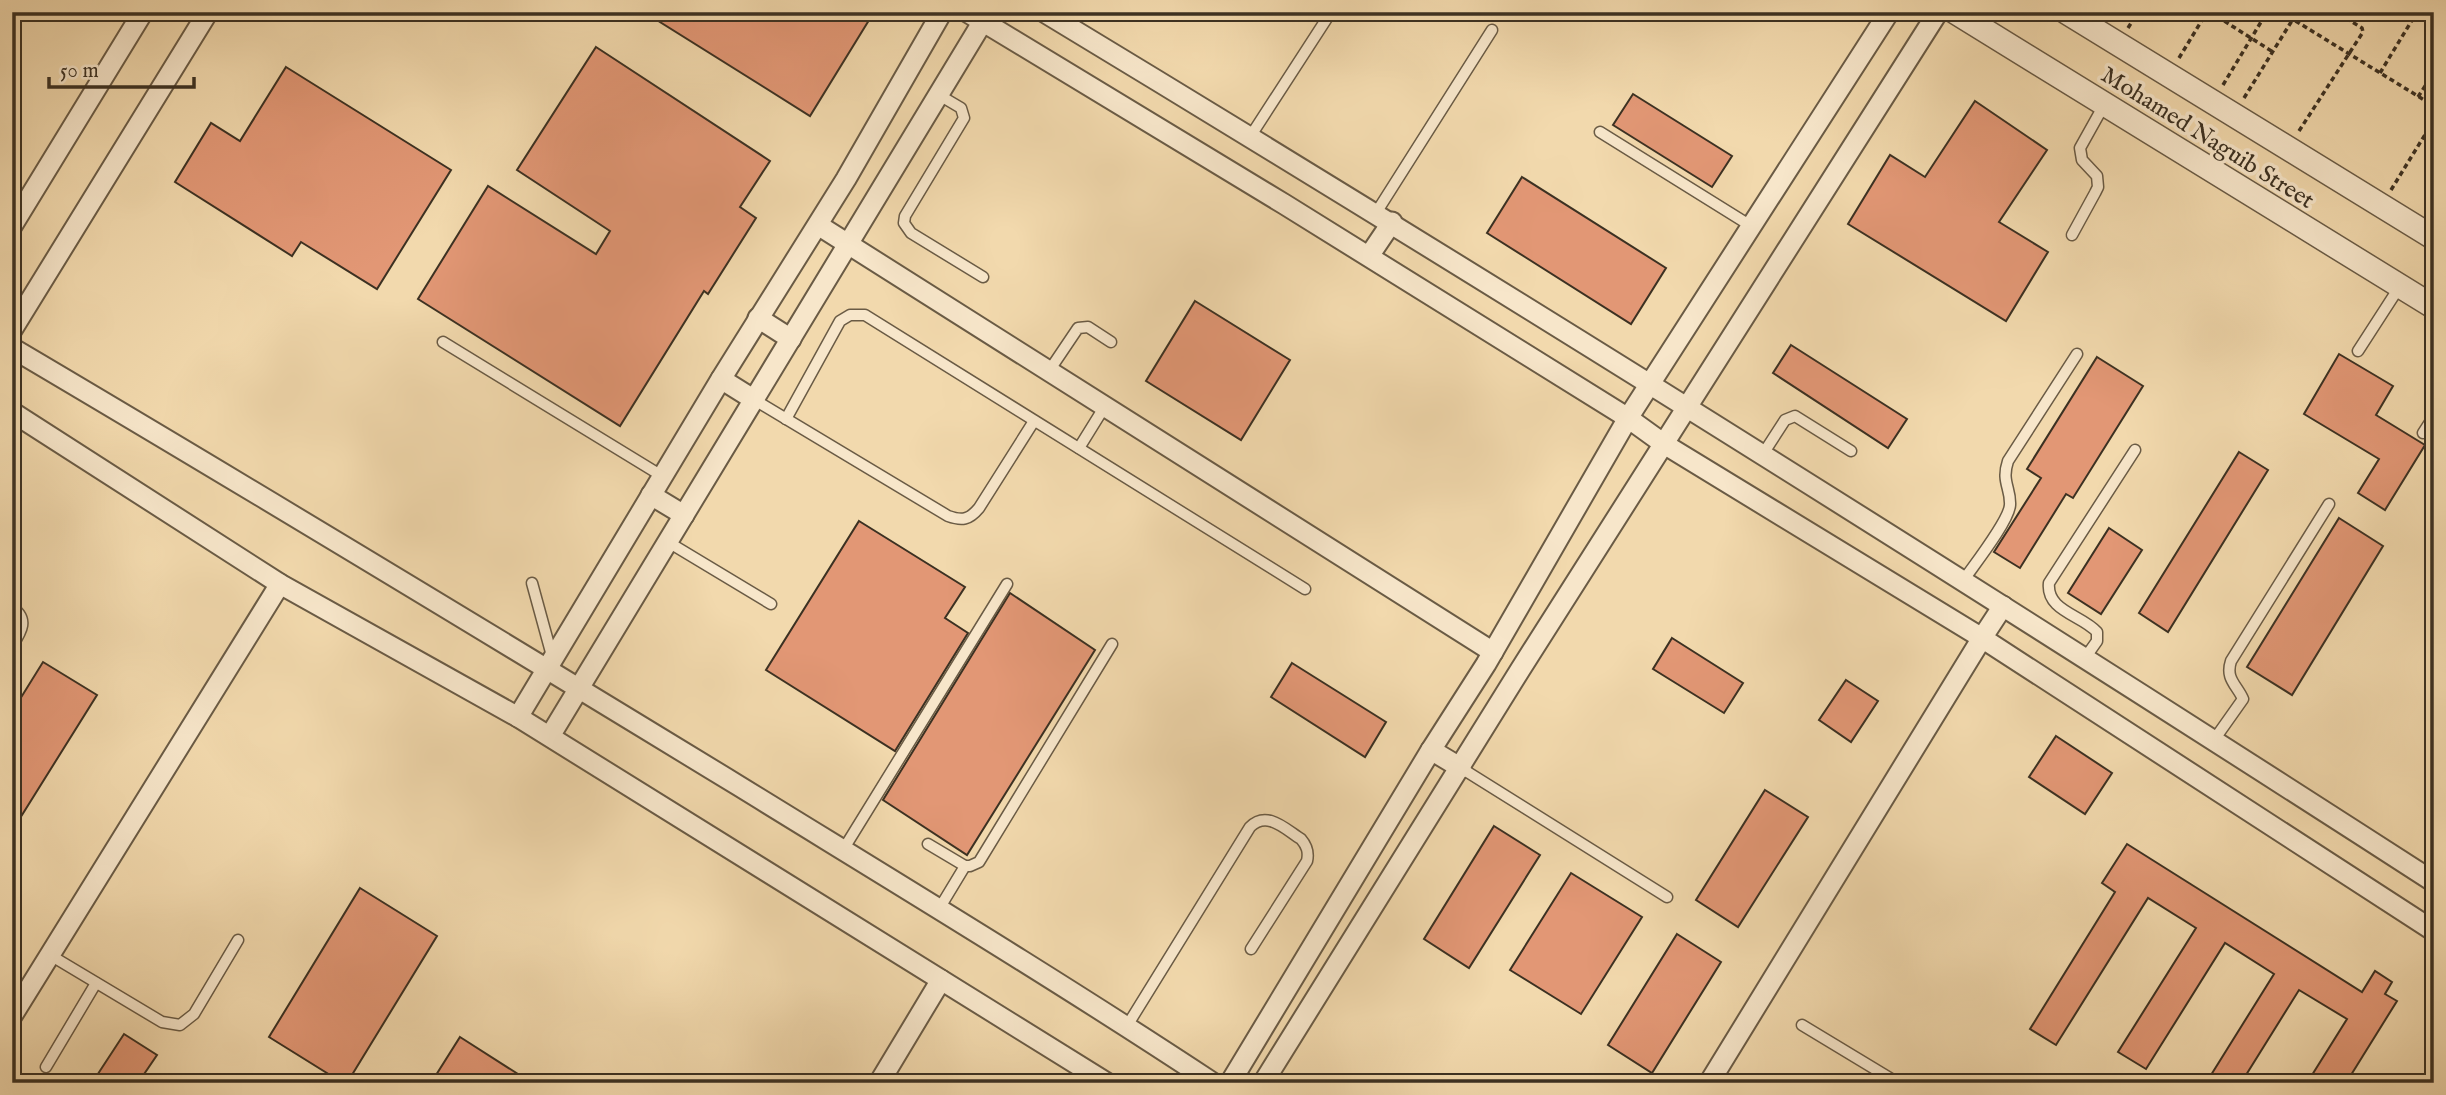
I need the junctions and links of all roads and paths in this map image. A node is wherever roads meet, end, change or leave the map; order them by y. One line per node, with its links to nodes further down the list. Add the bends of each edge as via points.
1 (143, 12): 38 (street)
2 (208, 12): 48 (street)
3 (942, 12): 37 (street)
4 (1044, 12): 33 (street)
5 (1331, 12): 33 (lane)
6 (1889, 12): 39 (street)
7 (1938, 12): 60 (street)
8 (1955, 12): 28 (street, Mohamed Naguib Street)
9 (2066, 12): 24 (street, Mohamed Naguib Street)
10 (2209, 12): 19 (path); 24 (path)
11 (2267, 12): 19 (path)
12 (2281, 12): 15 (path)
13 (2336, 12): 21 (path, via 2363,30)
14 (2417, 12): 23 (path)
15 (2289, 14): 17 (path)
16 (979, 15): 25 (street); 43 (street)
17 (2293, 19): 20 (path); 21 (path)
18 (1492, 30): 36 (lane)
19 (2251, 38): 20 (path); 27 (path)
20 (2273, 52): 30 (path)
21 (2349, 54): 23 (path); 34 (path)
22 (2434, 72): 26 (path)
23 (2380, 73): 26 (path)
24 (2169, 75): 27 (street, Mohamed Naguib Street)
25 (939, 95): 42 (street); 44 (lane, via 961,108 964,118 904,223 911,233)
26 (2418, 97): 29 (path)
27 (2212, 102): 30 (street, Mohamed Naguib Street)
28 (2104, 104): 40 (lane, via 2080,148 2082,160 2097,176 2098,187); 45 (street, Mohamed Naguib Street)
29 (2434, 106)
30 (2233, 115): 34 (street, Mohamed Naguib Street)
31 (2434, 120): 35 (path)
32 (1600, 132): 39 (lane)
33 (1250, 136): 36 (street)
34 (2288, 148): 35 (street, Mohamed Naguib Street)
35 (2382, 205): 41 (street, Mohamed Naguib Street)
36 (1384, 218): 43 (street); 57 (street)
37 (818, 225): 42 (street); 47 (street)
38 (12, 226)
39 (1751, 226): 57 (street)
40 (2072, 235)
41 (2434, 238)
42 (848, 244): 49 (street); 55 (street)
43 (1369, 256): 63 (street)
44 (983, 277)
45 (2400, 286): 46 (street, Mohamed Naguib Street); 53 (lane)
46 (2434, 307)
47 (758, 318): 49 (street); 56 (street)
48 (12, 330)
49 (791, 339): 58 (street)
50 (443, 342): 72 (lane)
51 (1111, 342): 55 (lane, via 1088,327 1078,328)
52 (12, 348): 90 (street)
53 (2358, 351)
54 (2077, 354): 77 (lane, via 2008,461 2008,514)
55 (1049, 371): 59 (street)
56 (721, 379): 58 (street); 72 (street)
57 (1649, 384): 60 (street); 63 (street)
58 (753, 399): 64 (lane); 75 (street)
59 (1105, 407): 68 (lane); 88 (street)
60 (1688, 407): 67 (street); 71 (street)
61 (12, 412): 79 (street)
62 (2434, 416): 66 (lane)
63 (1628, 418): 67 (street); 88 (street)
64 (786, 419): 65 (lane, via 959,520 979,509); 65 (lane, via 840,321 858,314)
65 (1034, 421): 68 (lane)
66 (2423, 433)
67 (1664, 444): 85 (street); 96 (street)
68 (1079, 449): 81 (lane)
69 (2135, 450): 89 (lane, via 2049,583 2054,603 2097,632 2097,641)
70 (1851, 451): 71 (lane, via 1795,416 1785,420)
71 (1763, 454): 77 (street)
72 (662, 476): 73 (street)
73 (651, 495): 75 (street); 90 (street)
74 (2329, 504): 94 (lane, via 2231,661 2230,680 2243,699)
75 (684, 514): 76 (street)
76 (668, 542): 82 (lane); 91 (street)
77 (1964, 581): 83 (street)
78 (531, 583): 90 (lane)
79 (280, 584): 92 (street); 106 (street)
80 (1007, 584): 98 (lane)
81 (1305, 589)
82 (771, 604)
83 (2003, 606): 85 (street); 89 (street)
84 (12, 607): 87 (lane, via 22,617 23,626)
85 (1982, 638): 103 (street); 118 (street)
86 (1112, 644): 99 (lane, via 979,862)
87 (12, 646)
88 (1493, 652): 95 (street)
89 (2085, 658): 94 (street)
90 (549, 662): 91 (street); 92 (street)
91 (579, 688): 93 (street); 98 (street)
92 (518, 717): 93 (street)
93 (550, 736): 107 (street)
94 (2214, 740): 100 (street)
95 (1430, 750): 96 (street); 116 (street)
96 (1461, 768): 101 (lane); 117 (street)
97 (928, 844): 99 (lane)
98 (843, 850): 102 (street)
99 (965, 866): 102 (lane)
100 (2434, 882)
101 (1667, 897)
102 (939, 909): 111 (street)
103 (2434, 931)
104 (238, 940): 108 (lane, via 194,1014 180,1025 162,1022)
105 (1251, 949): 111 (lane, via 1308,855 1301,839 1263,818 1250,827)
106 (50, 955): 108 (lane); 109 (street)
107 (941, 981): 113 (street); 114 (street)
108 (96, 983): 112 (lane)
109 (12, 1016)
110 (1802, 1025): 119 (lane)
111 (1127, 1026): 115 (street)
112 (46, 1067)
113 (879, 1083)
114 (1107, 1083)
115 (1213, 1083)
116 (1230, 1083)
117 (1263, 1083)
118 (1709, 1083)
119 (1898, 1083)

